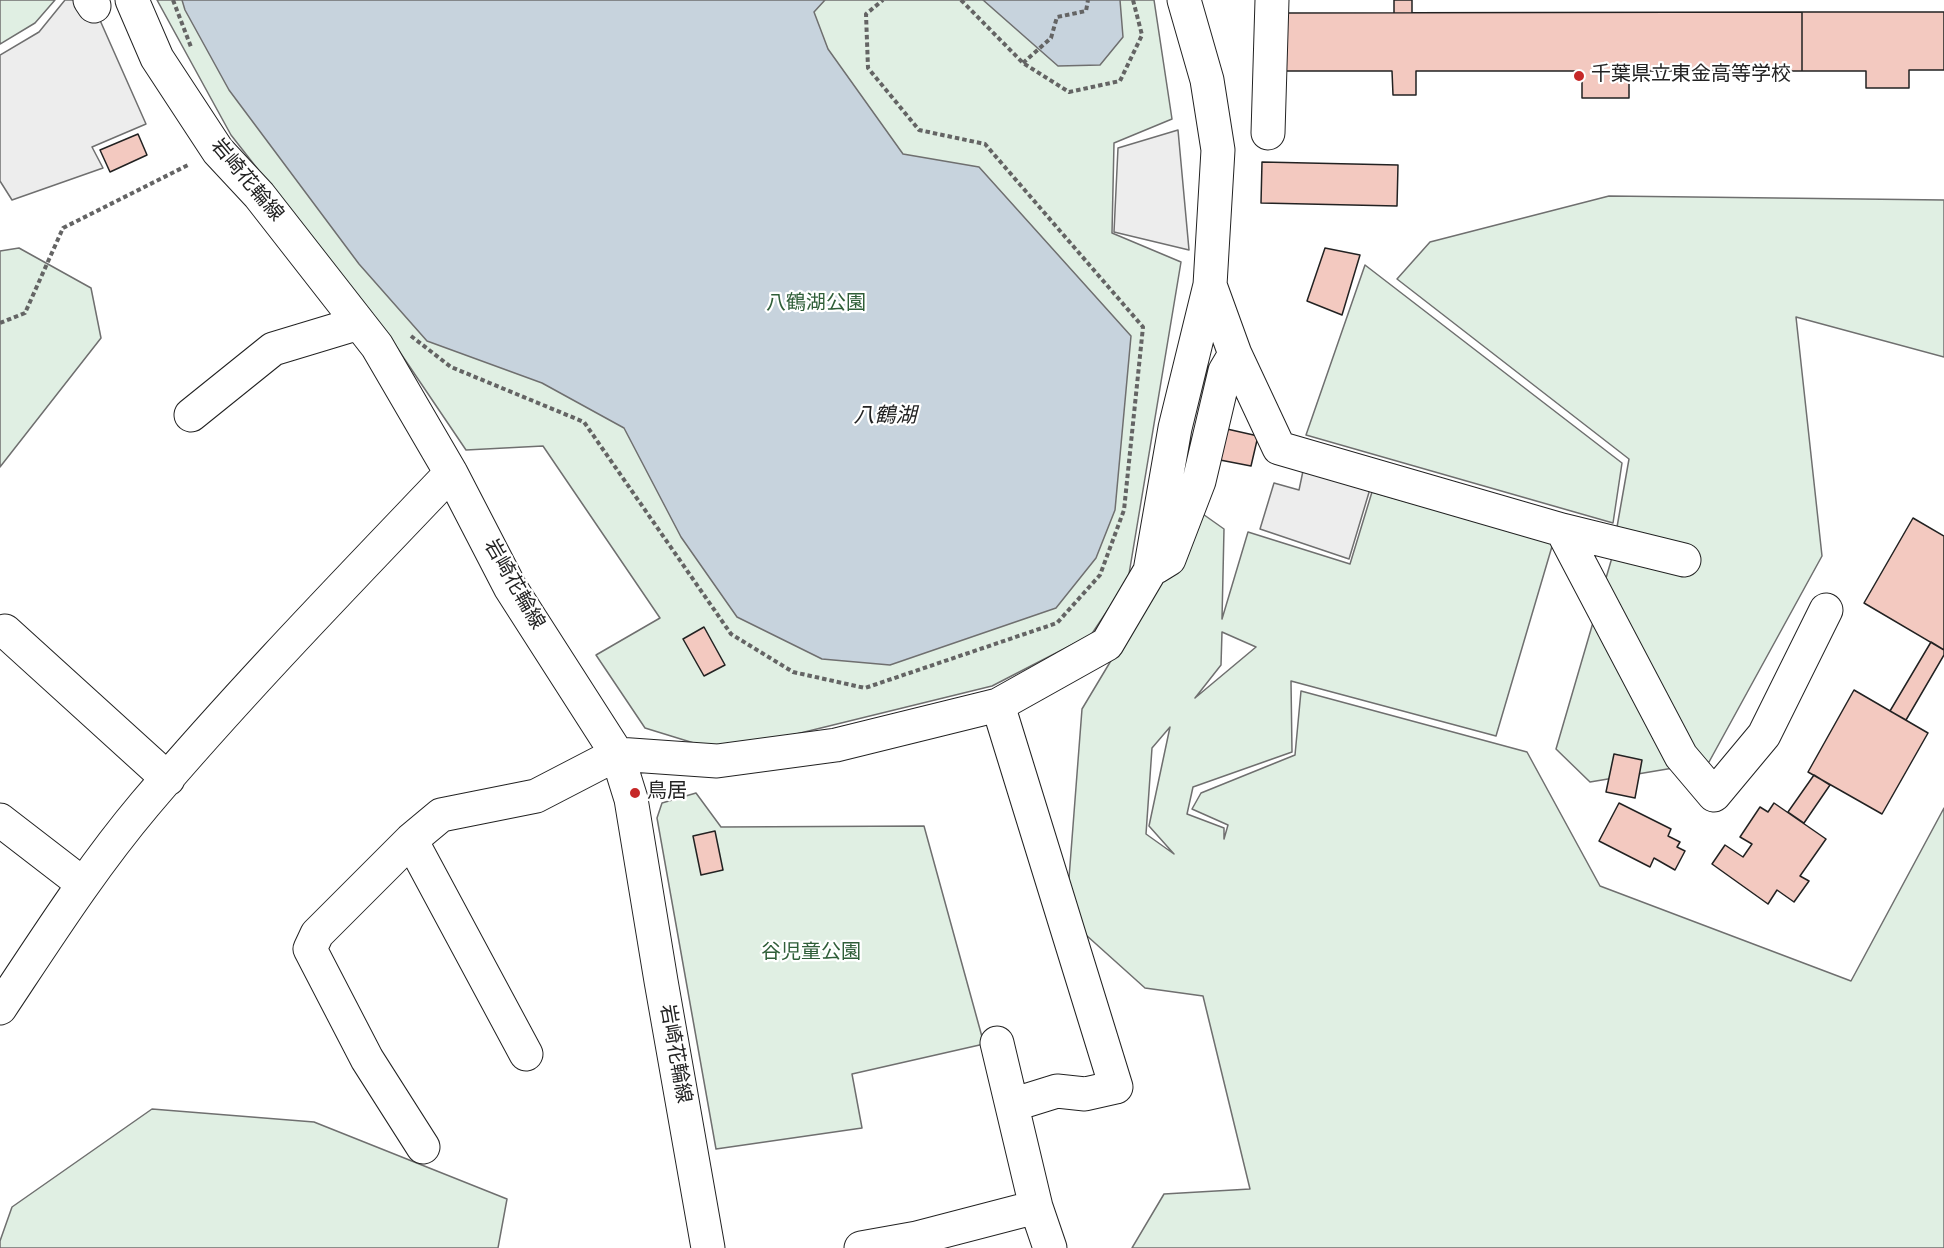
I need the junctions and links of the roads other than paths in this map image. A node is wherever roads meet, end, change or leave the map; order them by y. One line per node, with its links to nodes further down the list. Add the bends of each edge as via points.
1 (132, 0): 6 (street, 岩崎花輪線, via 157,58 218,151 259,195)
2 (1184, 0): 5 (street, via 1207,80 1218,150)
3 (1272, 0): 4 (street)
4 (1268, 133)
5 (1210, 285): 7 (street); 9 (street)
6 (359, 323): 8 (street, via 273,349); 11 (street, 岩崎花輪線, via 377,346)
7 (1235, 354): 10 (street, via 1226,371); 12 (street, via 1279,448)
8 (191, 415)
9 (1175, 428): 10 (street); 14 (street)
10 (1208, 440): 14 (street, via 1199,482 1169,559)
11 (451, 474): 18 (street, 岩崎花輪線, via 510,587); 19 (street)
12 (1562, 530): 13 (street); 15 (street, via 1681,756 1713,795 1764,735)
13 (1684, 560)
14 (1150, 571): 17 (street, via 1107,645)
15 (1826, 610)
16 (6, 631): 19 (street)
17 (998, 705): 18 (street, via 836,745 717,761); 26 (street, via 1116,1087 1085,1094 1057,1091)
18 (617, 754): 21 (street, via 536,796 441,815); 29 (street, 岩崎花輪線, via 631,799)
19 (168, 779): 22 (street)
20 (0, 820): 22 (street)
21 (411, 840): 25 (street); 27 (street, via 317,934 310,949 367,1059)
22 (82, 884): 23 (street)
23 (0, 1008)
24 (997, 1043): 26 (street)
25 (526, 1054)
26 (1012, 1105): 28 (street)
27 (423, 1147)
28 (1036, 1207): 30 (street, via 917,1238); 31 (street)
29 (708, 1248)
30 (861, 1248)
31 (1050, 1248)

